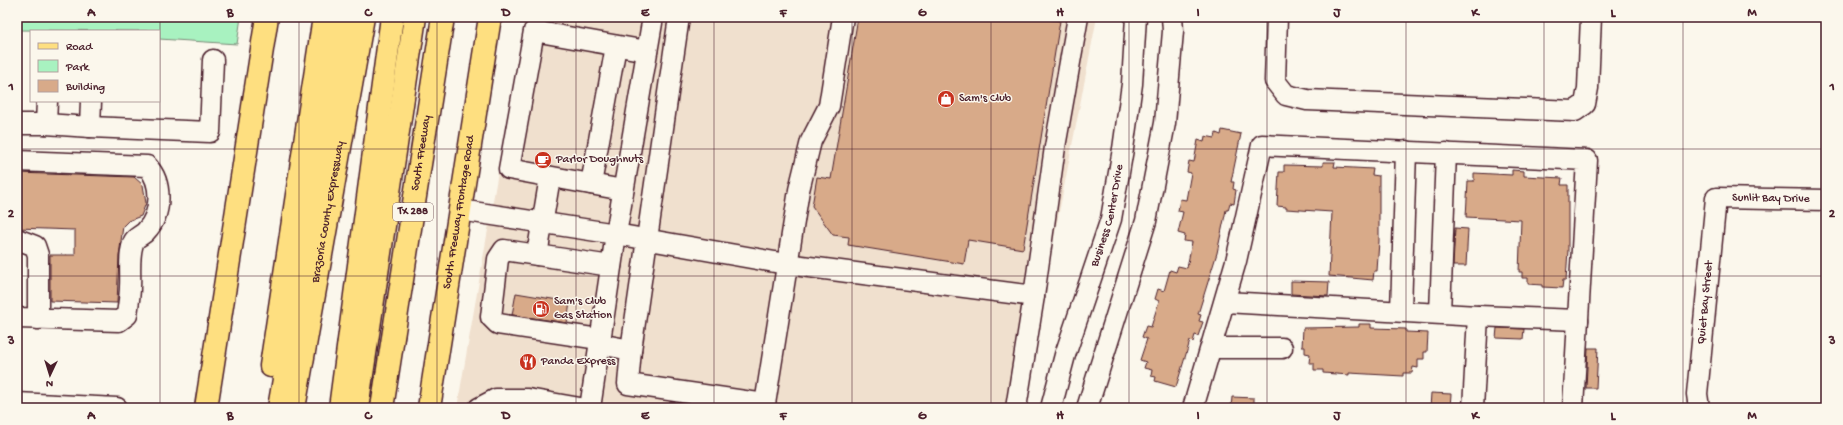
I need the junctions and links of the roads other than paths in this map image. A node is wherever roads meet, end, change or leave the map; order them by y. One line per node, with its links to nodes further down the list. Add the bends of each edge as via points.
1 (267, 17): 57 (main road)
2 (324, 17): 58 (main road)
3 (345, 17): 59 (main road)
4 (363, 17): 60 (main road, Brazoria County Expressway)
5 (392, 17): 61 (main road)
6 (415, 17): 62 (main road)
7 (443, 17): 63 (main road, South Freeway / TX 288)
8 (490, 17): 33 (main road, South Freeway Frontage Road)
9 (653, 17): 18 (street)
10 (679, 17): 36 (street)
11 (843, 17): 39 (street, via 829,106 811,141)
12 (1078, 17): 41 (street, via 1055,147)
13 (1136, 17): 67 (street, Business Center Drive, via 1132,84 1124,149 1111,219 1065,354)
14 (1172, 17): 68 (street, via 1165,122 1146,221)
15 (1277, 17): 16 (street, via 1275,82 1286,95 1306,100 1575,111 1584,104 1588,88)
16 (1591, 17)
17 (616, 46): 18 (street); 28 (street, via 534,31 509,169); 29 (street)
18 (647, 51): 30 (street)
19 (213, 60): 24 (street, via 210,132)
20 (47, 102): 23 (street)
21 (91, 102): 24 (street)
22 (17, 124): 23 (street)
23 (46, 124): 24 (street)
24 (90, 127)
25 (1406, 152): 26 (street); 42 (street, via 1262,145); 43 (street)
26 (1446, 153): 44 (street); 48 (street, via 1587,160)
27 (17, 161): 47 (street, via 147,166 154,173 157,182 156,217 146,231 134,240 127,315 119,322)
28 (550, 177): 29 (street); 34 (street)
29 (591, 184): 30 (street)
30 (623, 190): 35 (street)
31 (1716, 198): 32 (street, Sunlit Bay Drive); 72 (street, Quiet Bay Street, via 1697,394)
32 (1826, 200)
33 (460, 210): 34 (street); 64 (main road, South Freeway Frontage Road)
34 (542, 223): 35 (street); 38 (street)
35 (616, 234): 36 (street); 40 (street)
36 (647, 238): 39 (street); 52 (street)
37 (17, 239): 47 (street, via 35,246 38,255)
38 (537, 254): 40 (street); 49 (street, via 504,250 498,259 491,317 498,324)
39 (786, 264): 41 (street); 54 (street)
40 (611, 266): 49 (street)
41 (1034, 296): 66 (street)
42 (1225, 302): 43 (street); 50 (street)
43 (1401, 311): 44 (street)
44 (1440, 314): 45 (street)
45 (1478, 316): 48 (street); 70 (street)
46 (17, 318): 47 (street)
47 (38, 319)
48 (1578, 320): 71 (street)
49 (599, 342): 52 (street); 55 (street)
50 (1211, 348): 51 (street); 69 (street)
51 (1282, 348)
52 (631, 350): 54 (street, via 628,384)
53 (17, 403): 56 (street)
54 (765, 406)
55 (585, 407): 65 (street, via 528,399 496,399)
56 (117, 408)
57 (206, 408)
58 (264, 408)
59 (280, 408)
60 (294, 408)
61 (340, 408)
62 (357, 408)
63 (382, 408)
64 (429, 408)
65 (479, 408)
66 (1016, 408)
67 (1051, 408)
68 (1087, 408)
69 (1193, 408)
70 (1473, 408)
71 (1573, 408)
72 (1699, 408)

